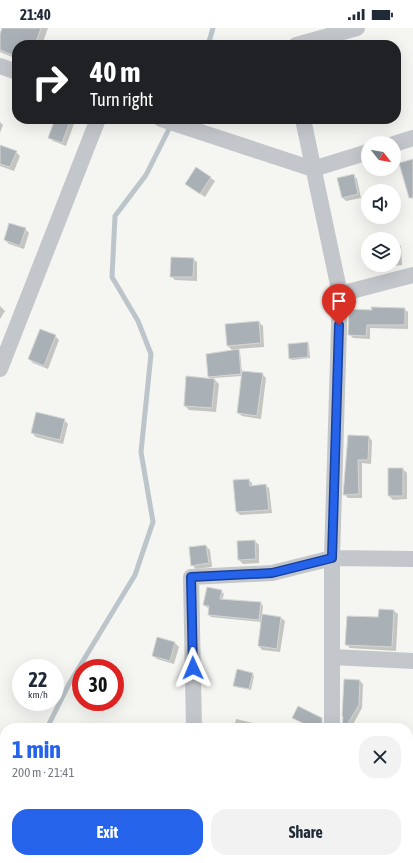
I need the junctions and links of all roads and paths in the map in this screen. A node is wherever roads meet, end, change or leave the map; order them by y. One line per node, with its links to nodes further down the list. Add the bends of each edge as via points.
1 (358, 28): 2 (street)
2 (314, 40)
3 (0, 66): 4 (street)
4 (12, 70)
5 (96, 124): 14 (street)
6 (175, 124): 11 (street)
7 (304, 124): 11 (street)
8 (413, 138): 9 (street)
9 (401, 142)
10 (361, 154): 11 (street)
11 (313, 169): 13 (street)
12 (413, 275): 13 (street)
13 (340, 294): 15 (street)
14 (0, 369)
15 (332, 558): 16 (street); 17 (street); 19 (street, via 272,573 191,577)
16 (413, 559)
17 (332, 658): 18 (street); 20 (street)
18 (413, 661)
19 (194, 723)
20 (332, 723)

